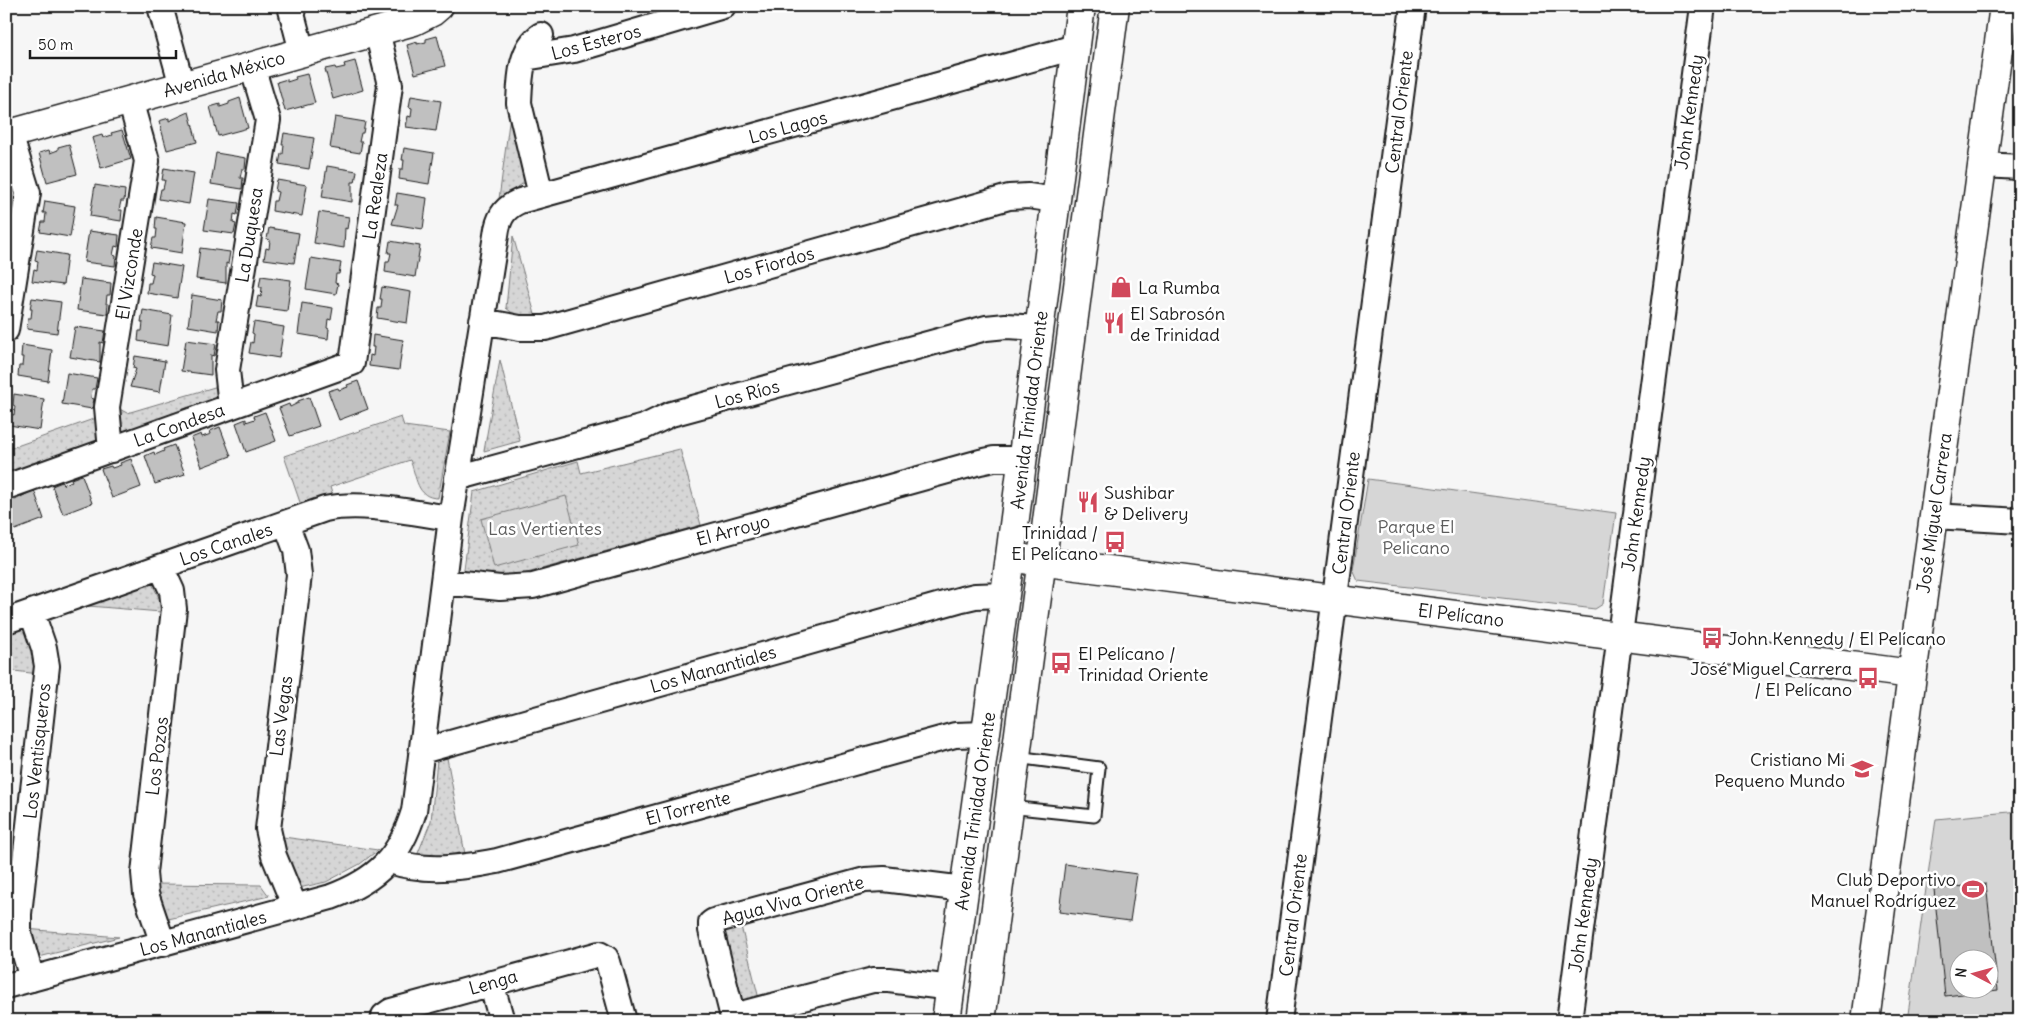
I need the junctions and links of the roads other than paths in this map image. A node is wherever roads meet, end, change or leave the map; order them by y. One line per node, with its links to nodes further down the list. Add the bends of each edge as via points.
1 (160, 6): 16 (street)
2 (290, 6): 13 (street)
3 (439, 6): 10 (street, Avenida México, via 423,18)
4 (723, 6): 14 (street, Los Esteros, via 574,50)
5 (1081, 6): 12 (street, Avenida Trinidad Oriente)
6 (1115, 6): 37 (street, Avenida Trinidad Oriente)
7 (1413, 6): 41 (street, Central Oriente)
8 (1703, 6): 44 (street, John Kennedy)
9 (2004, 6): 19 (street, José Miguel Carrera)
10 (377, 31): 13 (street, Avenida México); 26 (street, La Realeza, via 390,84)
11 (541, 35): 14 (street, via 531,44)
12 (1076, 47): 21 (street, Los Lagos); 22 (street, Avenida Trinidad Oriente)
13 (302, 52): 15 (street, Avenida México)
14 (525, 58): 21 (street, via 519,103)
15 (252, 66): 16 (street, Avenida México); 27 (street, La Duquesa, via 268,120 227,370)
16 (182, 86): 17 (street, Avenida México)
17 (130, 100): 18 (street, Avenida México); 28 (street, El Vizconde, via 148,161 107,407)
18 (8, 134): 25 (street, via 28,193)
19 (1983, 165): 20 (street); 32 (street, José Miguel Carrera)
20 (2020, 167)
21 (541, 195): 23 (street, Los Lagos, via 514,204 503,213 497,229)
22 (1056, 200): 23 (street, Los Fiordos, via 1009,197 545,328 520,328); 24 (street, Avenida Trinidad Oriente)
23 (482, 321): 30 (street)
24 (1039, 328): 29 (street, Avenida Trinidad Oriente); 30 (street, Los Ríos, via 986,328 671,414 644,426)
25 (6, 330)
26 (352, 362): 27 (street, La Condesa)
27 (231, 406): 28 (street, La Condesa)
28 (111, 450): 31 (street, La Condesa)
29 (1022, 460): 36 (street, Avenida Trinidad Oriente); 39 (street, El Arroyo, via 980,462 533,586 500,588)
30 (458, 478): 33 (street)
31 (6, 487)
32 (1934, 516): 34 (street); 45 (street, José Miguel Carrera)
33 (451, 518): 35 (street, Los Canales, via 338,506); 39 (street)
34 (2020, 520)
35 (286, 523): 38 (street, Los Canales); 52 (street, Las Vegas, via 296,550 299,575 268,828 274,856)
36 (1010, 557): 37 (street, El Pelícano); 40 (street, Avenida Trinidad Oriente)
37 (1042, 561): 41 (street, El Pelícano); 48 (street, Avenida Trinidad Oriente)
38 (161, 567): 42 (street, Los Canales); 53 (street, Los Pozos, via 172,591 174,609 144,873 146,894)
39 (443, 582): 47 (street)
40 (1005, 595): 46 (street, Avenida Trinidad Oriente); 47 (street, Los Manantiales, via 962,599)
41 (1335, 599): 44 (street, El Pelícano); 64 (street, Central Oriente)
42 (32, 612): 43 (street, Los Canales); 54 (street, Los Ventisqueros, via 47,666 19,914 19,934)
43 (6, 622)
44 (1620, 636): 45 (street, El Pelícano); 65 (street, John Kennedy)
45 (1912, 674): 66 (street, José Miguel Carrera)
46 (986, 734): 50 (street, El Torrente, via 955,735 497,861 426,869); 51 (street, Avenida Trinidad Oriente)
47 (422, 752): 50 (street, via 414,811 401,846)
48 (1016, 757): 49 (street, Avenida Trinidad Oriente); 49 (lane, via 1099,768 1094,816)
49 (1009, 807): 63 (street, Avenida Trinidad Oriente)
50 (390, 860): 52 (street, Los Manantiales, via 366,882 349,891)
51 (964, 889): 57 (street, Avenida Trinidad Oriente); 59 (street, Agua Viva Oriente, via 884,879 865,880 717,919 711,923 711,930)
52 (295, 907): 53 (street, Los Manantiales)
53 (163, 944): 54 (street, Los Manantiales)
54 (32, 979): 56 (street, Los Manantiales)
55 (491, 983): 58 (street, Lenga, via 391,1011); 60 (street); 61 (street, Lenga, via 595,954 603,955 608,962)
56 (6, 986)
57 (951, 988): 59 (street, via 872,980); 62 (street, Avenida Trinidad Oriente)
58 (384, 1018)
59 (734, 1018)
60 (502, 1021)
61 (624, 1021)
62 (946, 1021)
63 (981, 1021)
64 (1279, 1021)
65 (1569, 1021)
66 (1866, 1021)

